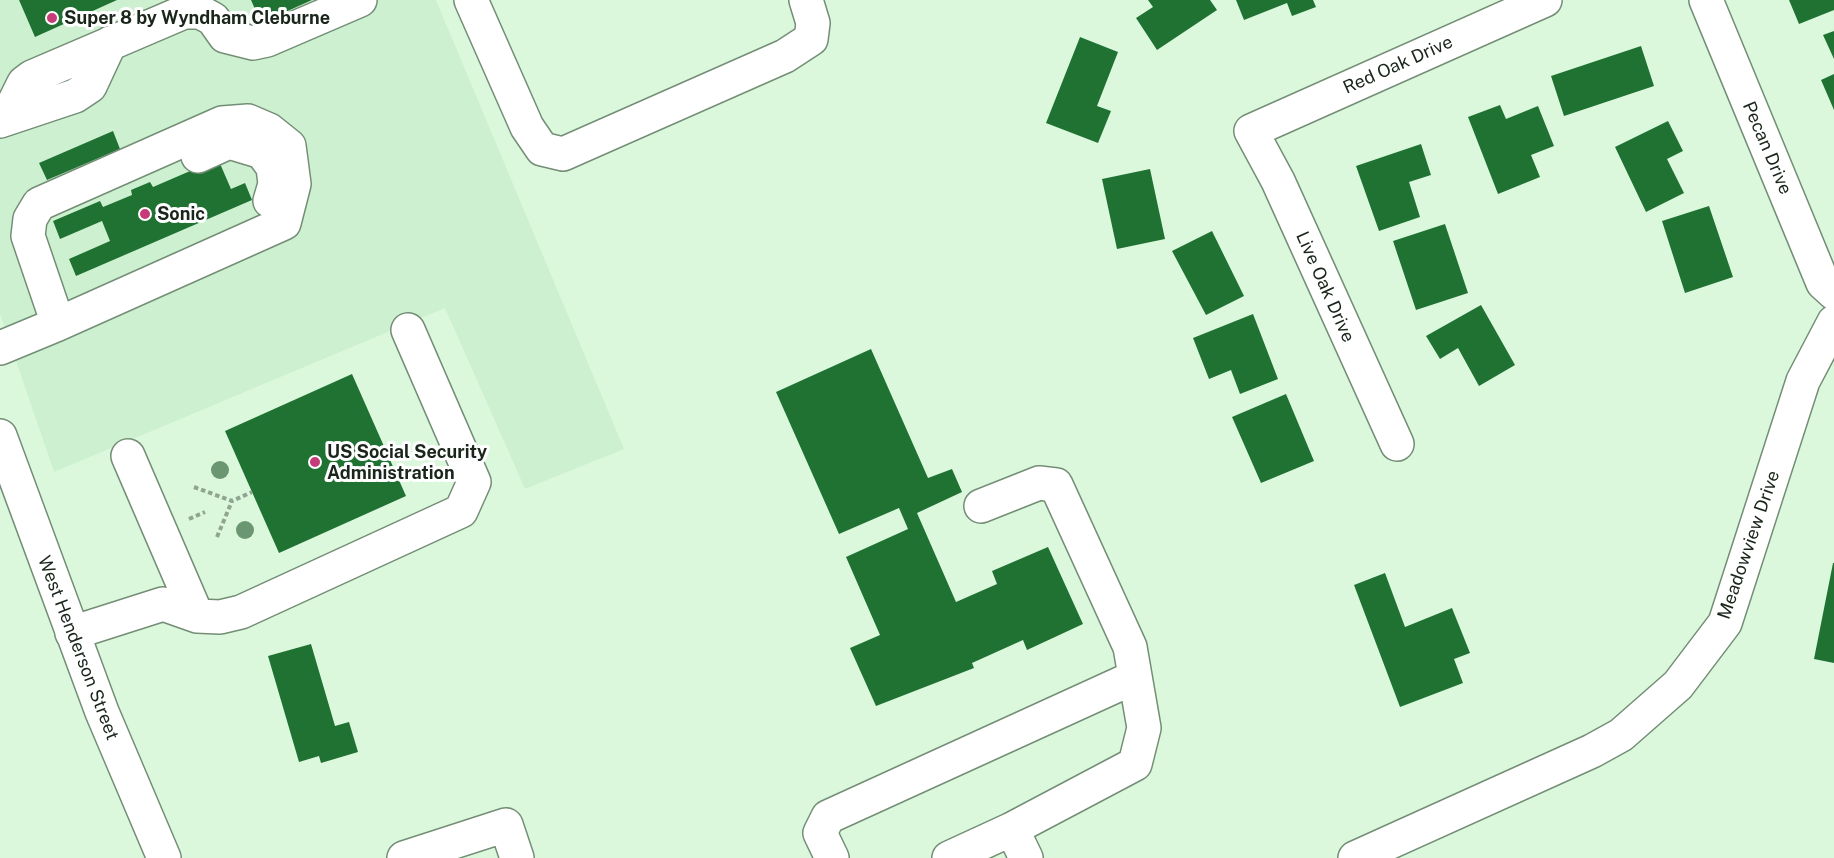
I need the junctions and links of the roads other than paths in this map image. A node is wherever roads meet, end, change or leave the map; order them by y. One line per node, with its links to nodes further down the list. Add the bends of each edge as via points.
1 (360, 0): 6 (street, via 253,43 225,36 213,19 201,12 184,12 32,77 24,83)
2 (471, 0): 3 (street, via 527,127 542,149 563,154 785,56 811,39 813,23)
3 (806, 0)
4 (1545, 0): 7 (street, Red Oak Drive)
5 (1706, 0): 8 (street, Pecan Drive, via 1823,283)
6 (3, 120)
7 (1251, 131): 14 (street, Live Oak Drive, via 1278,181)
8 (1834, 294)
9 (1834, 322): 26 (street, Meadowview Drive, via 1803,381 1725,623 1678,685 1621,735 1592,751)
10 (58, 324): 10 (street, via 284,223 294,184 289,146 248,120 222,123 39,204 30,219 28,236); 12 (street)
11 (408, 330): 17 (street, via 474,482 461,511 241,612 220,617)
12 (0, 348)
13 (0, 436): 18 (street, West Henderson Street)
14 (1396, 444)
15 (128, 456): 17 (street)
16 (981, 506): 19 (street, via 1039,483 1056,485 1130,647)
17 (197, 616): 18 (street, via 163,604)
18 (72, 633): 21 (street, West Henderson Street)
19 (1135, 677): 20 (street, via 1144,728 1135,764); 24 (street, via 828,816 820,833)
20 (1019, 844): 25 (street)
21 (164, 858)
22 (404, 858): 23 (street, via 506,825)
23 (517, 858)
24 (832, 858)
25 (949, 858)
26 (1355, 858)

